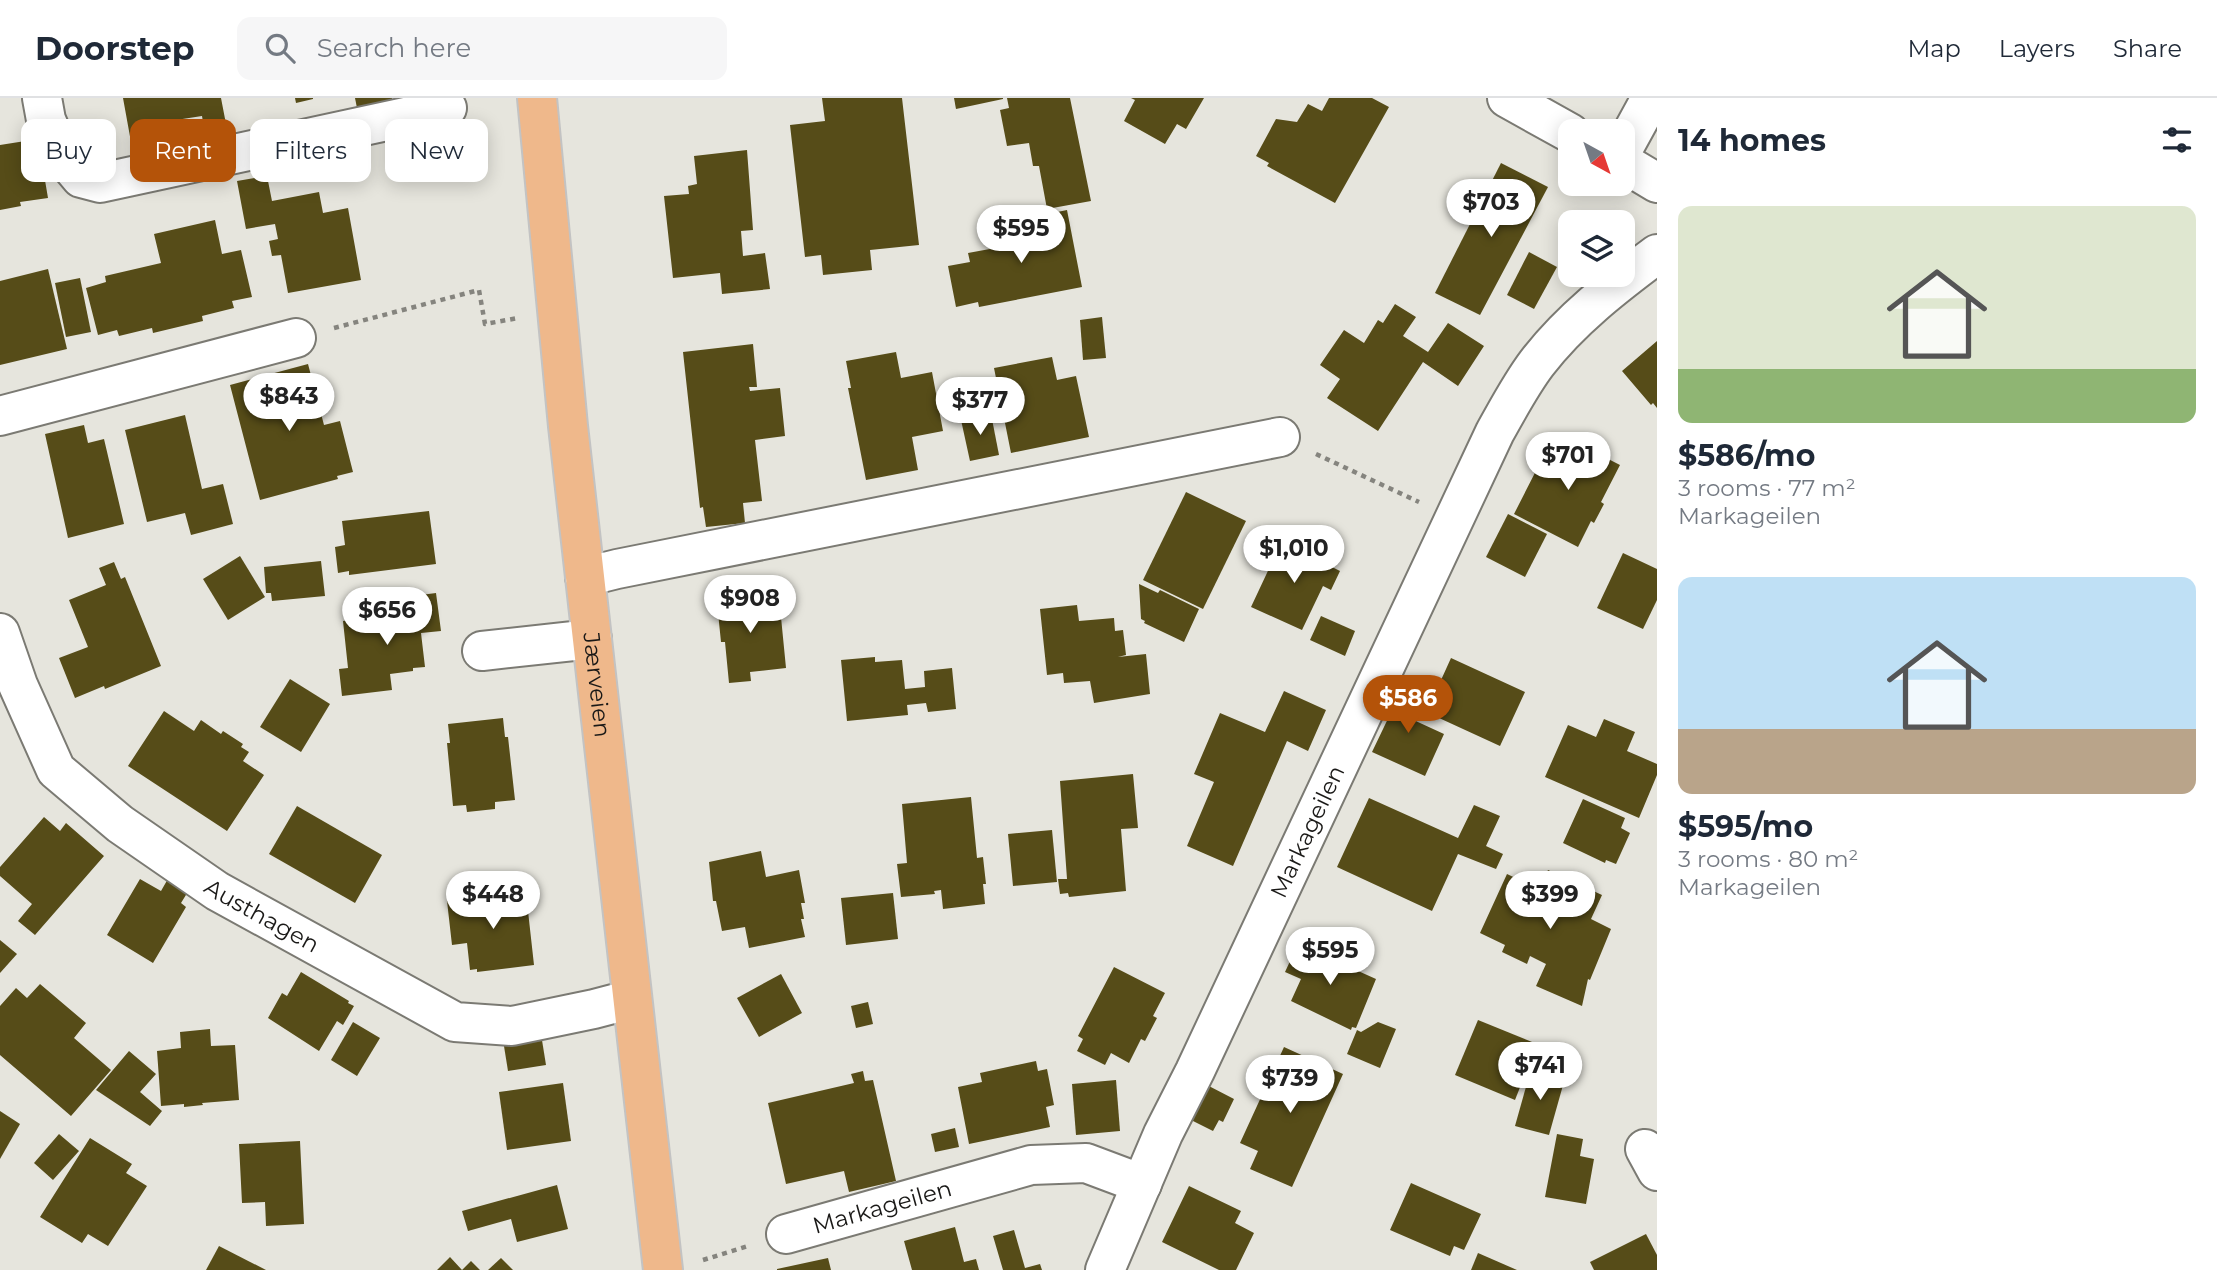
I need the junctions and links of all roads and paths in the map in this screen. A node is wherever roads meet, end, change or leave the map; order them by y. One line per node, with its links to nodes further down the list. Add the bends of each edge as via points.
1 (42, 98): 5 (street, via 60,153 81,177 100,183)
2 (537, 98): 16 (main road, Jærveien)
3 (1507, 98): 6 (street)
4 (1651, 98): 7 (street)
5 (447, 108)
6 (1558, 126)
7 (1635, 127)
8 (1635, 170): 9 (street)
9 (1657, 183)
10 (1657, 254): 15 (street, Markageilen, via 1575,320 1538,362 1495,432)
11 (522, 317): 12 (path, via 485,324 479,290)
12 (296, 338): 13 (street)
13 (0, 416)
14 (1280, 437): 15 (path); 16 (street)
15 (1454, 518): 21 (street, Markageilen)
16 (585, 577): 18 (main road, Jærveien)
17 (0, 633): 20 (street, Austhagen, via 56,770 120,824 217,891 455,1022 512,1026)
18 (592, 639): 19 (street); 20 (main road, Jærveien)
19 (482, 651)
20 (632, 999): 23 (main road, Jærveien)
21 (1142, 1184): 22 (street, Markageilen, via 1086,1163 1031,1165); 24 (street, Markageilen)
22 (786, 1234): 23 (path)
23 (679, 1266)
24 (1105, 1270)

